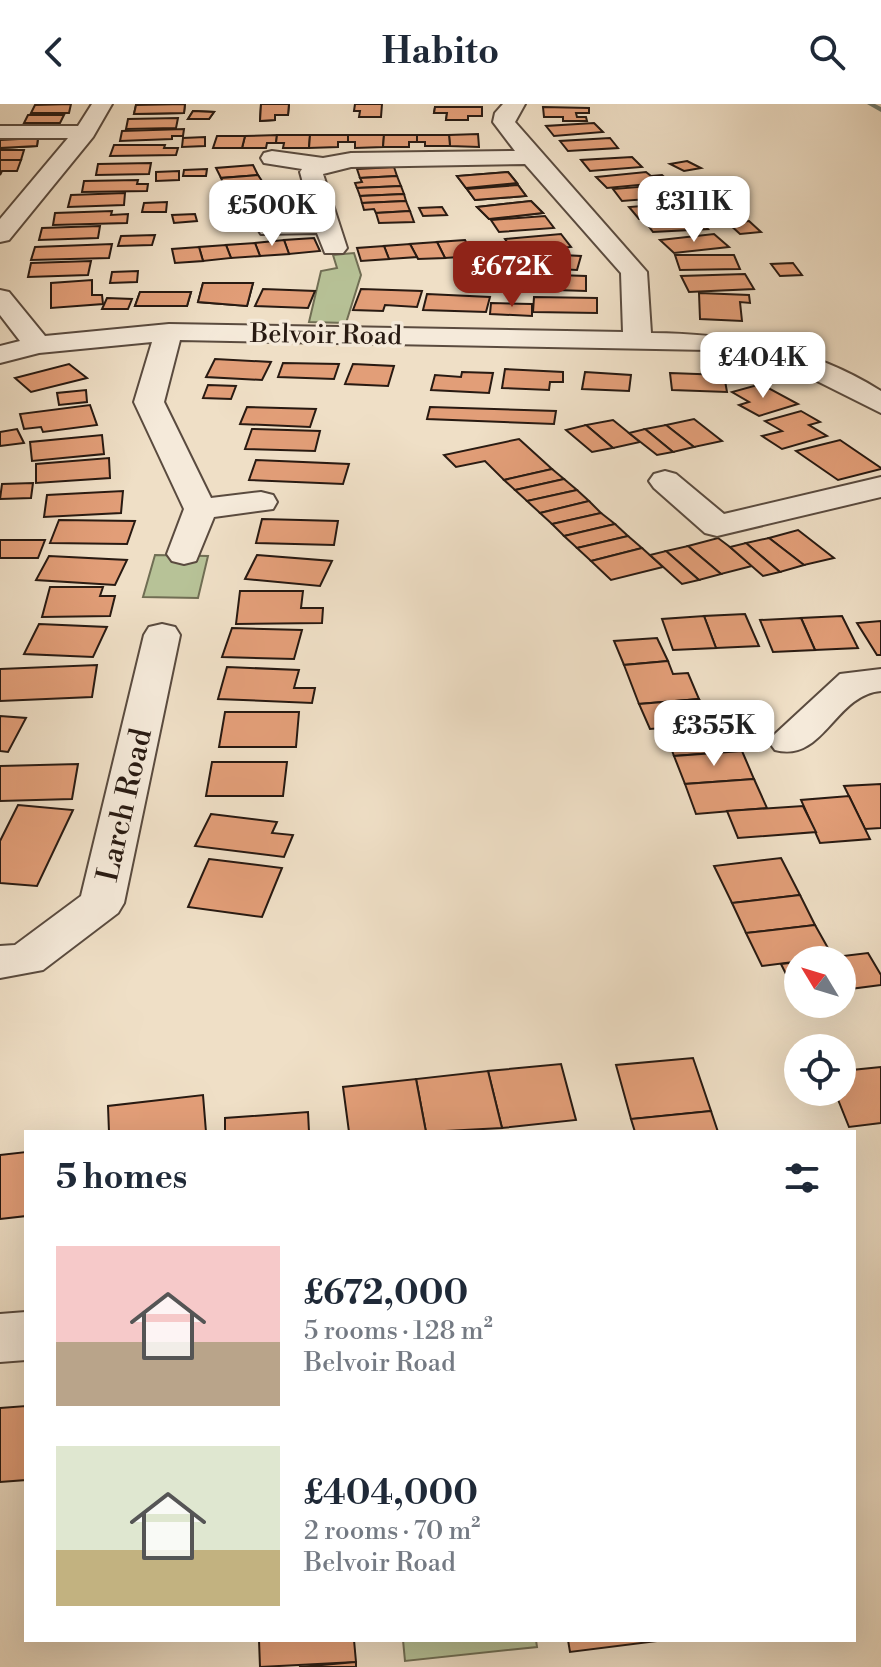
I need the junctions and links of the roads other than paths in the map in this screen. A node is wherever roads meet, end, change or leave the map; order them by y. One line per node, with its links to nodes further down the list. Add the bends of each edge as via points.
1 (102, 104): 4 (street)
2 (515, 104): 5 (street, via 504,122)
3 (0, 132): 4 (street)
4 (85, 132): 8 (street)
5 (531, 157): 7 (street); 12 (street, via 634,272)
6 (272, 158): 7 (street)
7 (323, 165): 9 (street, via 311,172 331,237)
8 (3, 228)
9 (270, 229)
10 (0, 298): 13 (street)
11 (169, 332): 12 (street, Belvoir Road); 13 (street, Belvoir Road); 19 (street, via 149,402)
12 (637, 338): 15 (street, Belvoir Road, via 709,342 786,355 847,381)
13 (38, 345): 14 (street, Belvoir Road)
14 (0, 355)
15 (881, 404)
16 (665, 481): 17 (street, via 717,526)
17 (881, 487)
18 (261, 502): 19 (street)
19 (200, 509): 20 (street)
20 (184, 554)
21 (162, 635): 24 (street, Larch Road, via 102,903 27,959)
22 (881, 680): 23 (street, via 853,682)
23 (789, 742)
24 (0, 962)
25 (24, 1336): 26 (street)
26 (0, 1338)

